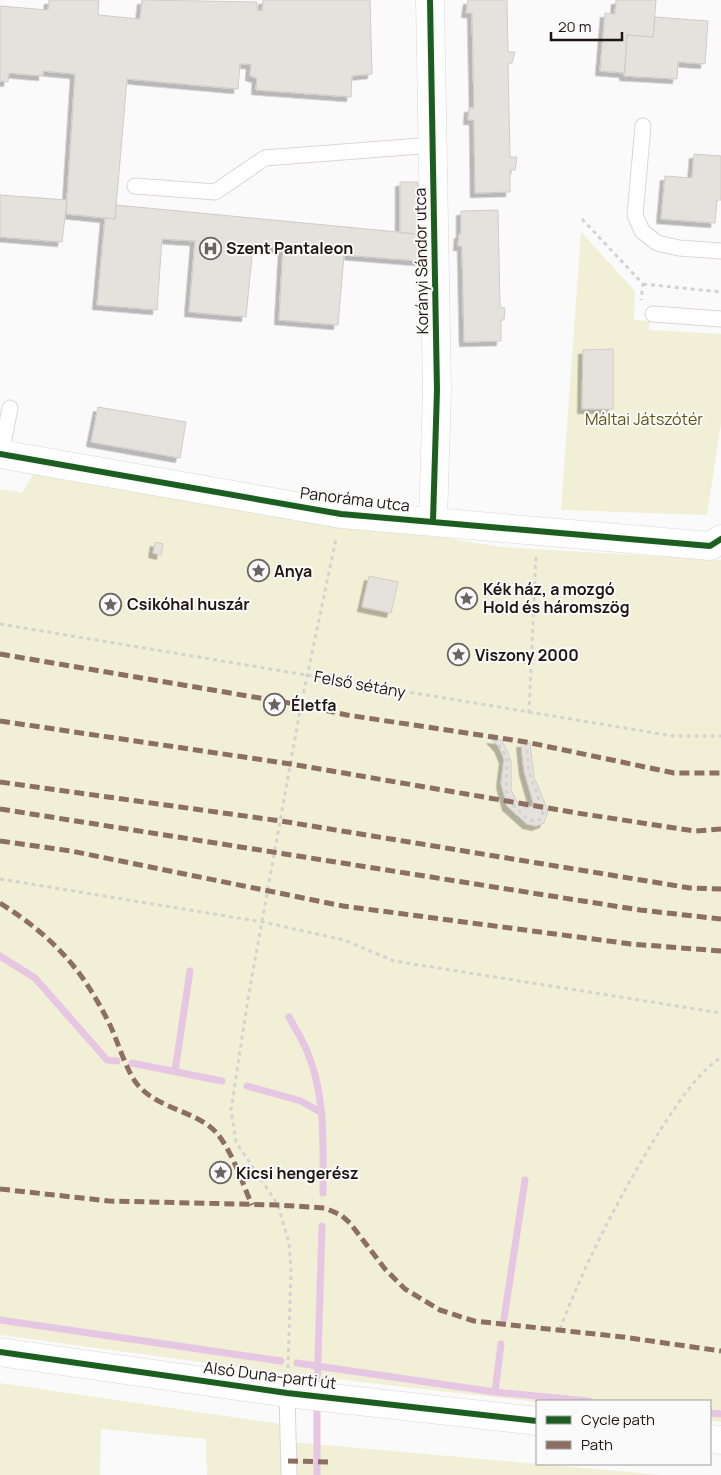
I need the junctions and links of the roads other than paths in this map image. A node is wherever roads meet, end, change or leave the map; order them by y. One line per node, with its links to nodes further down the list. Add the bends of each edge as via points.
1 (430, 0): 3 (street, Korányi Sándor utca)
2 (643, 126): 5 (lane, via 635,215 642,231 657,243)
3 (433, 145): 4 (lane, via 265,158 215,192); 10 (street, Korányi Sándor utca, via 437,390)
4 (135, 186)
5 (721, 251)
6 (653, 314): 7 (lane)
7 (721, 319)
8 (10, 408): 9 (lane)
9 (0, 454): 10 (street, Panoráma utca, via 341,514)
10 (433, 521): 11 (street, Panoráma utca)
11 (717, 544)
12 (0, 1352): 13 (street, Alsó Duna-parti út)
13 (307, 1394): 14 (street, Alsó Duna-parti út); 15 (lane)
14 (536, 1421)
15 (288, 1475)

